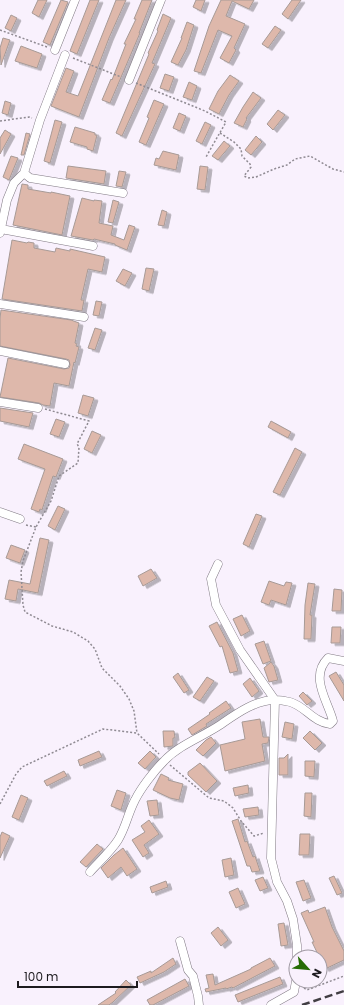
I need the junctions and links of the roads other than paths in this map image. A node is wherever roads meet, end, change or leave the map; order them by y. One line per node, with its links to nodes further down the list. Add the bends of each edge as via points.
1 (75, 0): 3 (street)
2 (161, 0): 5 (street)
3 (55, 50)
4 (65, 55): 6 (street, via 40,120)
5 (129, 80)
6 (24, 173): 7 (street, via 30,178); 8 (street, via 14,182)
7 (123, 193)
8 (0, 231): 9 (street)
9 (94, 246)
10 (0, 304): 11 (street)
11 (84, 317)
12 (0, 351): 13 (street)
13 (65, 364)
14 (0, 402): 15 (street)
15 (38, 408)
16 (0, 512): 17 (street)
17 (20, 519)
18 (218, 564): 20 (street, via 211,580 216,605 240,650)
19 (344, 661): 20 (street, via 328,658 324,662 320,677 322,695 333,721 330,724 324,723 290,702)
20 (275, 700): 21 (street, via 254,705 164,760 135,800 118,840); 23 (street, via 271,858 293,919)
21 (90, 872)
22 (180, 941): 25 (street, via 188,970 194,976)
23 (297, 949)
24 (295, 989): 26 (street, via 294,992)
25 (199, 1005)
26 (270, 1005)

